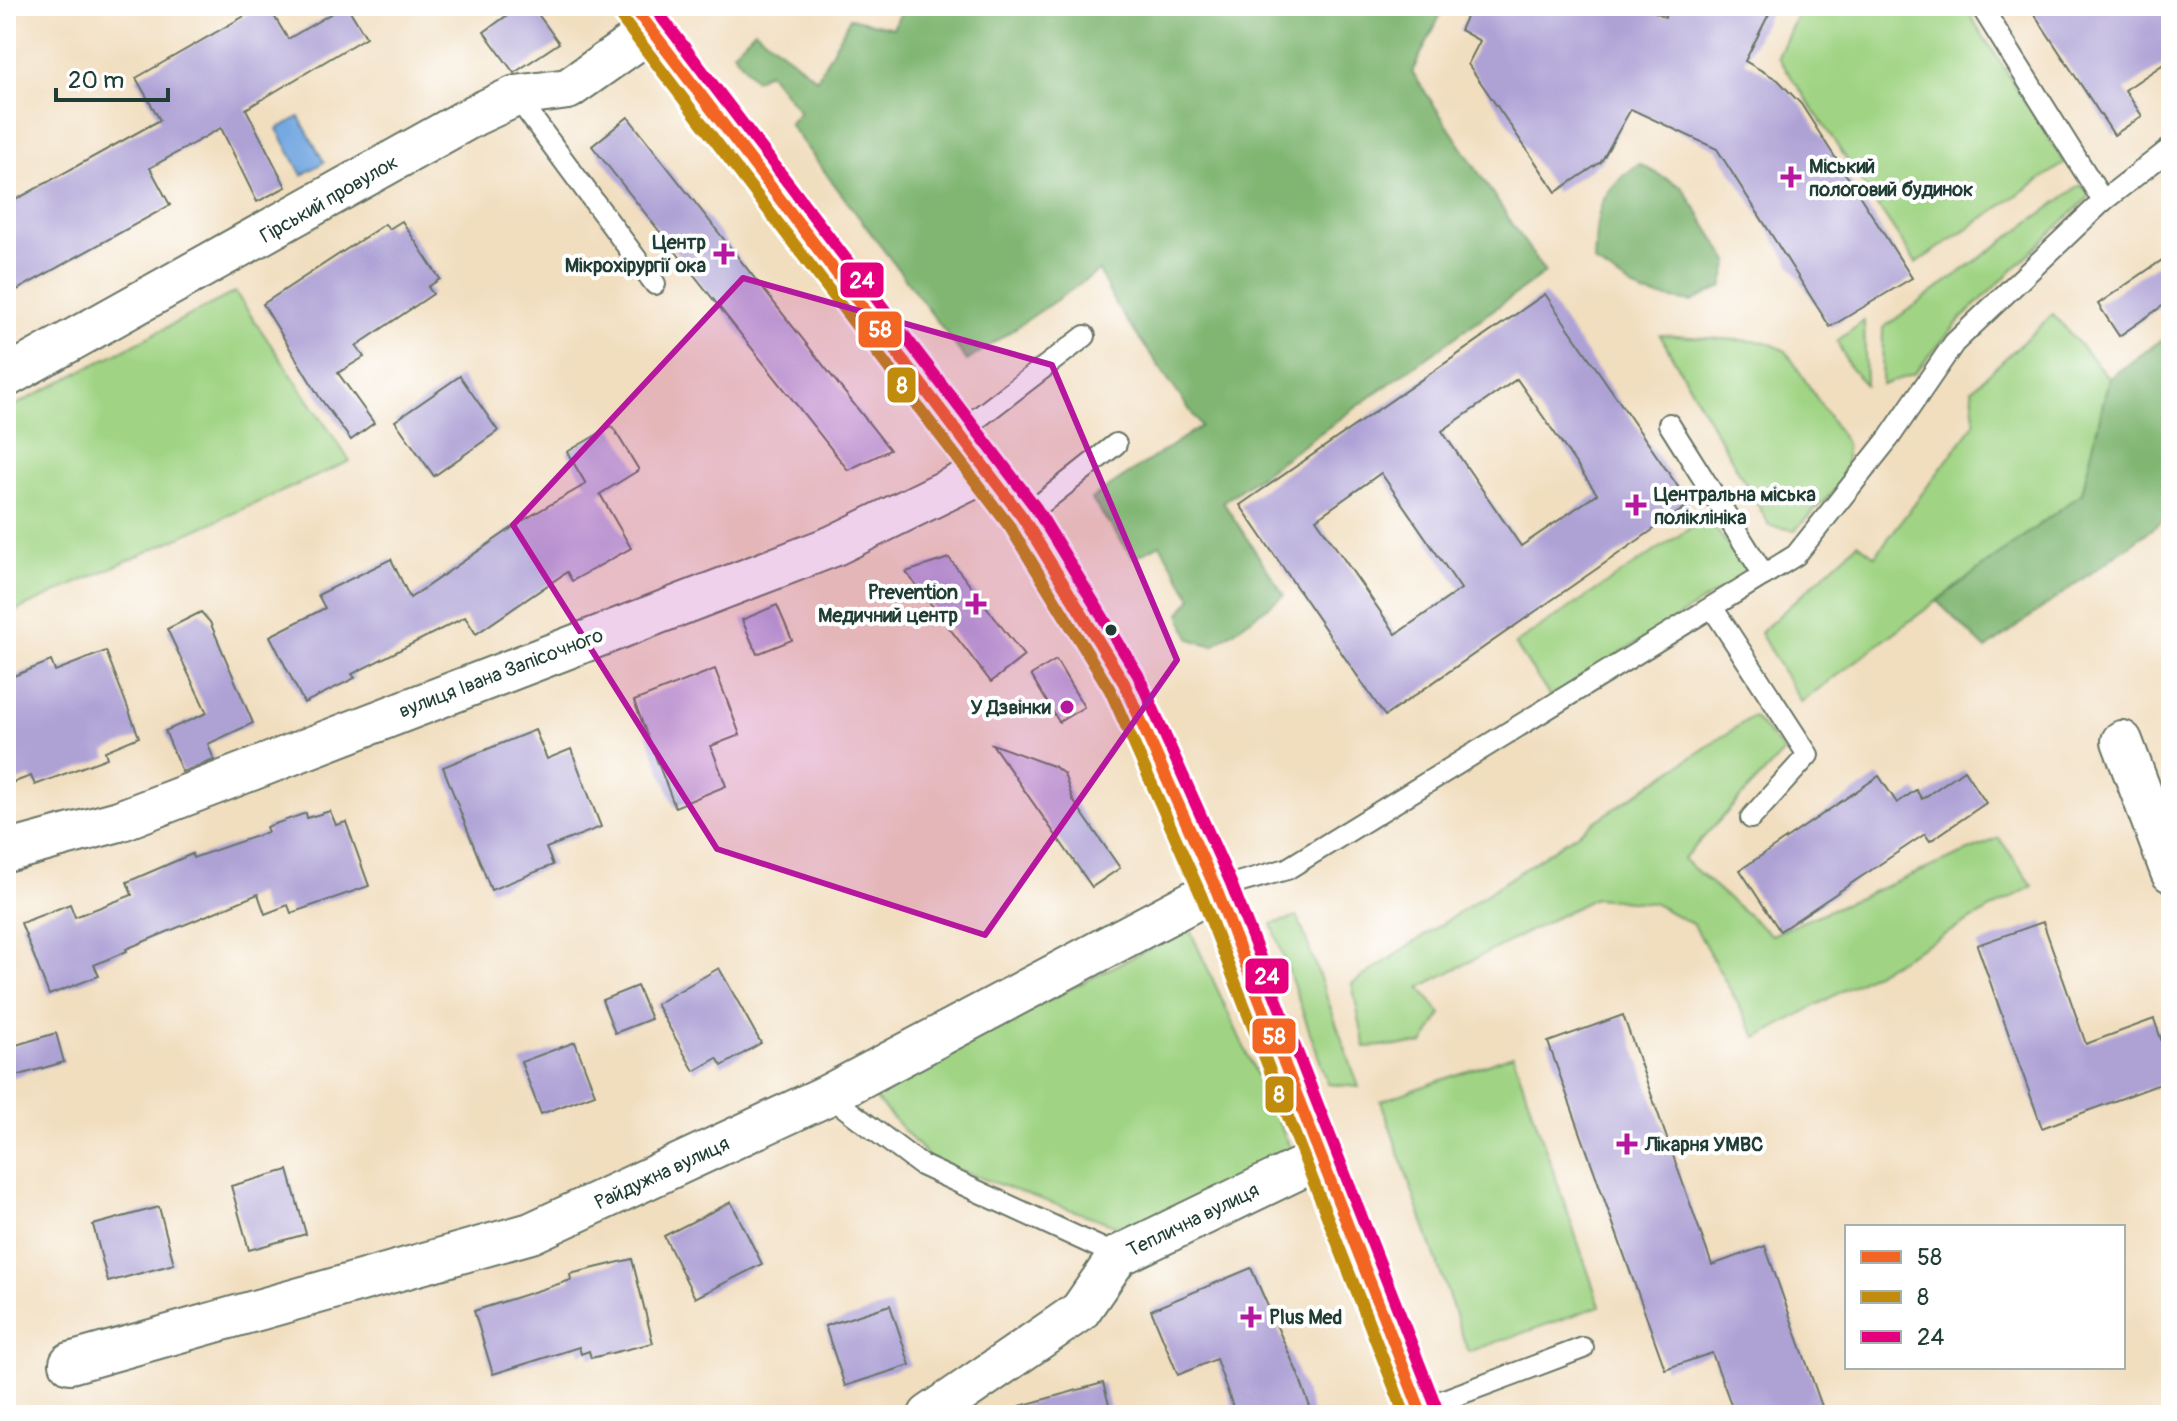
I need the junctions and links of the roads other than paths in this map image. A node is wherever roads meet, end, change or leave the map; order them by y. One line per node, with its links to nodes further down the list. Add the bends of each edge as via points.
1 (1981, 6): 5 (lane)
2 (642, 18): 3 (street, Гірський провулок, via 568,89); 10 (street)
3 (516, 96): 6 (lane); 8 (street, Гірський провулок)
4 (2171, 148): 5 (lane)
5 (2103, 201): 14 (lane, via 1954,343 1889,438 1796,555)
6 (655, 284)
7 (1085, 336): 10 (lane)
8 (6, 377)
9 (1669, 424): 14 (lane)
10 (957, 434): 12 (street)
11 (1116, 444): 13 (lane)
12 (986, 471): 13 (street); 18 (street, вулиця Івана Запісочного, via 833,546 119,821)
13 (1023, 518): 20 (street, via 1131,697)
14 (1764, 575): 15 (lane)
15 (1712, 607): 17 (lane, via 1808,755); 20 (lane, via 1287,869)
16 (2122, 741): 19 (street)
17 (1751, 818)
18 (6, 852)
19 (2171, 872)
20 (1216, 889): 21 (street, Райдужна вулиця); 22 (street)
21 (828, 1095): 23 (lane, via 921,1165); 25 (street, Райдужна вулиця, via 531,1233)
22 (1321, 1158): 23 (street, Теплична вулиця); 26 (street)
23 (1118, 1256): 27 (street, Теплична вулиця, via 1080,1311)
24 (1583, 1348): 26 (lane)
25 (70, 1363)
26 (1421, 1412)
27 (929, 1415)

